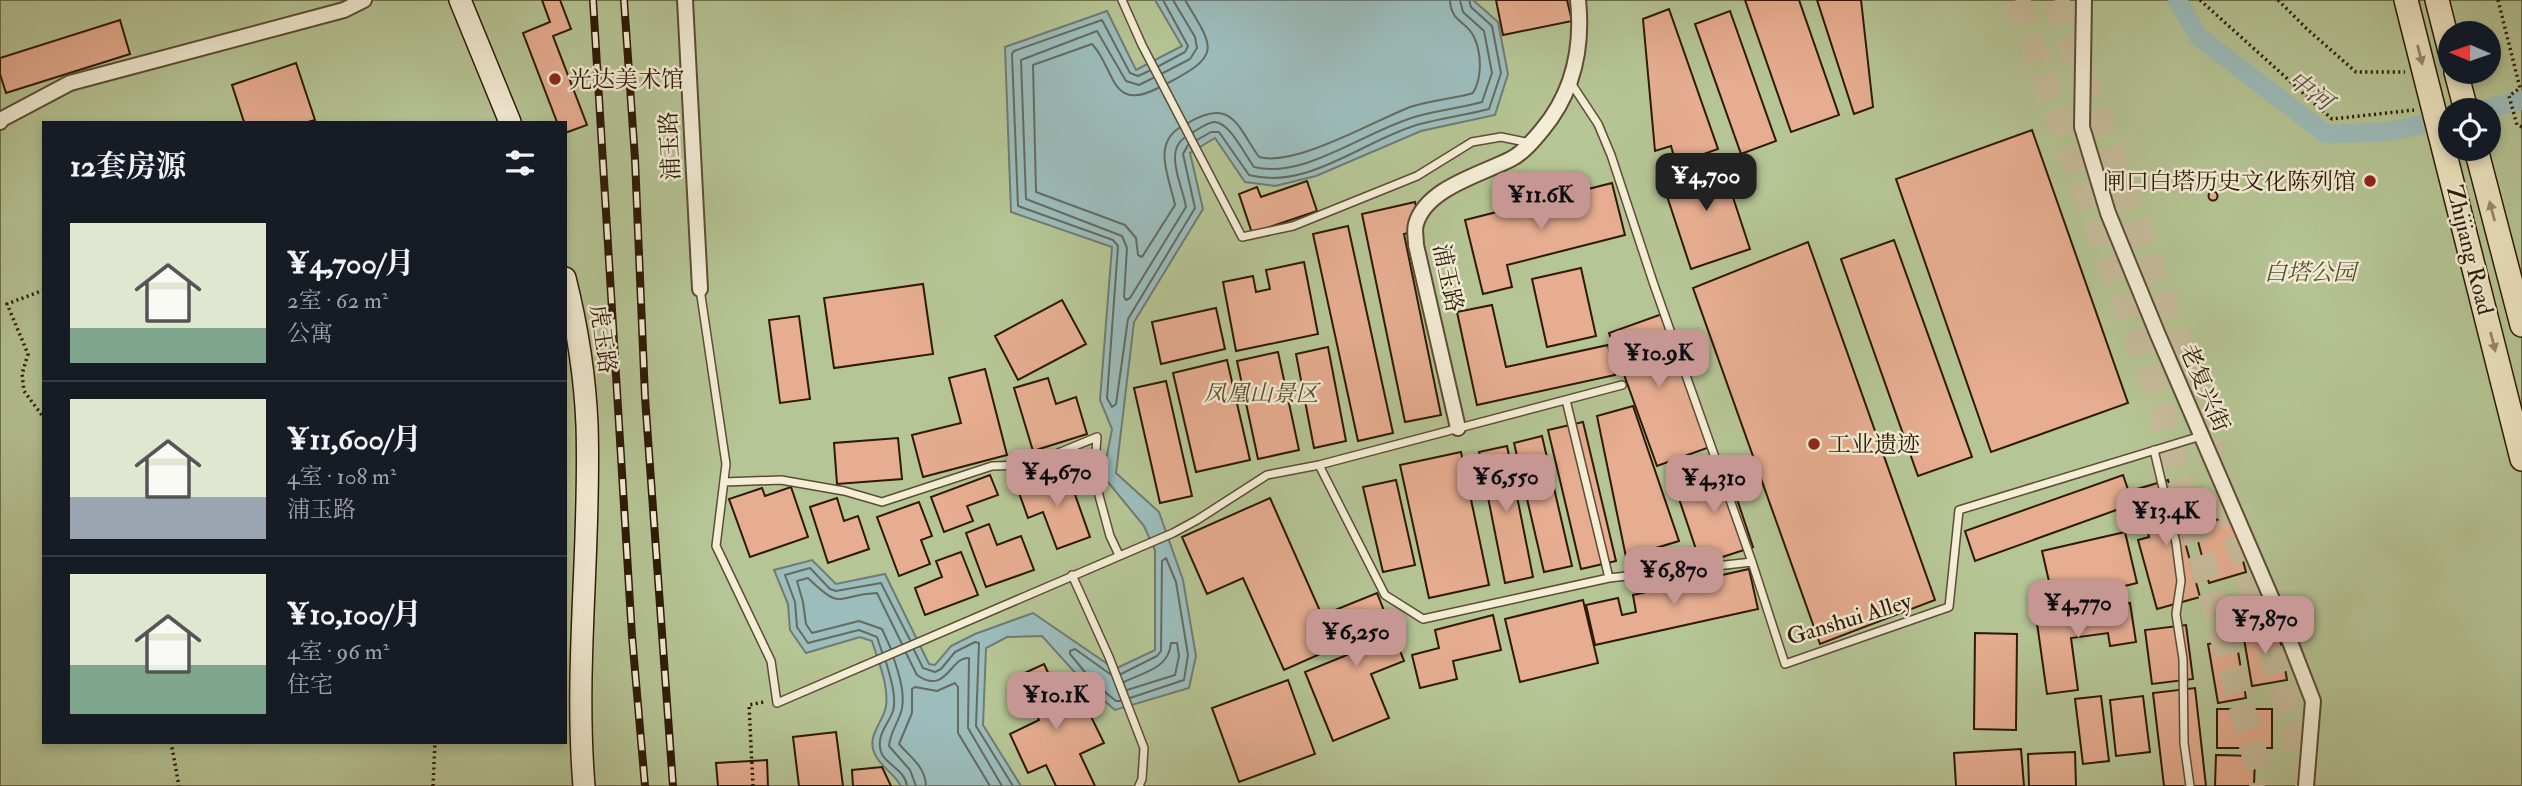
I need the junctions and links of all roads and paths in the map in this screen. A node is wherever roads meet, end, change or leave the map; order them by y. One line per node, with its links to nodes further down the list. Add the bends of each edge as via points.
1 (364, 0): 17 (street, via 344,10 70,83)
2 (460, 0): 16 (street)
3 (685, 0): 22 (street, 浦玉路)
4 (1122, 0): 19 (lane, via 1242,237 1293,226 1417,176 1472,142 1501,137)
5 (1578, 0): 14 (street, 浦玉路, via 1580,19)
6 (2084, 0): 31 (street, 老复兴街, via 2082,127 2108,213)
7 (2200, 0): 15 (path, via 2332,119)
8 (2278, 0): 13 (path, via 2357,72)
9 (2406, 0): 13 (main road, Zhijiang Road, one-way to 13)
10 (2437, 0): 12 (main road)
11 (2498, 0): 18 (path, via 2520,88 2509,96 2517,125)
12 (2442, 21)
13 (2425, 72): 15 (main road, Zhijiang Road)
14 (1571, 83): 19 (street, 浦玉路, via 1552,118); 37 (lane, via 1598,124 1611,155)
15 (2434, 109): 33 (main road, Zhijiang Road, one-way to 33)
16 (510, 121)
17 (0, 122)
18 (2522, 128)
19 (1531, 143): 30 (street, 浦玉路, via 1513,159 1450,187 1427,205 1416,224 1416,245)
20 (2479, 161): 26 (main road, Zhijiang Road, one-way to 20)
21 (567, 286): 45 (street, 虎玉路, via 576,321 587,424 579,730)
22 (700, 289): 35 (lane, via 726,464)
23 (42, 290): 24 (path)
24 (6, 304): 25 (path); 29 (path, via 28,354 22,374 24,391)
25 (0, 306)
26 (2522, 325)
27 (1622, 385): 28 (lane)
28 (1566, 400): 30 (lane); 39 (lane)
29 (42, 415)
30 (1458, 428): 34 (lane)
31 (2201, 435): 32 (lane, Ganshui Alley); 49 (street, 老复兴街, via 2313,701)
32 (2154, 450): 37 (lane, Ganshui Alley, via 1959,510 1949,607 1785,664); 48 (lane, via 2181,581 2176,614)
33 (2522, 459)
34 (1318, 465): 36 (lane, via 1267,475 1198,520); 39 (lane, via 1385,595 1423,619)
35 (724, 482): 36 (lane, via 781,480 882,502 992,466 1029,465 1097,438 1094,477); 40 (lane, via 716,546 771,661)
36 (1119, 555): 38 (lane)
37 (1752, 562): 39 (lane)
38 (1072, 575): 40 (lane, via 778,703); 47 (lane, via 1110,657 1144,748)
39 (1609, 578)
40 (777, 698): 46 (path, via 749,705)
41 (171, 744): 43 (path)
42 (435, 744): 44 (path)
43 (179, 786)
44 (433, 786)
45 (584, 786)
46 (753, 786)
47 (1139, 786)
48 (2190, 786)
49 (2306, 786)

